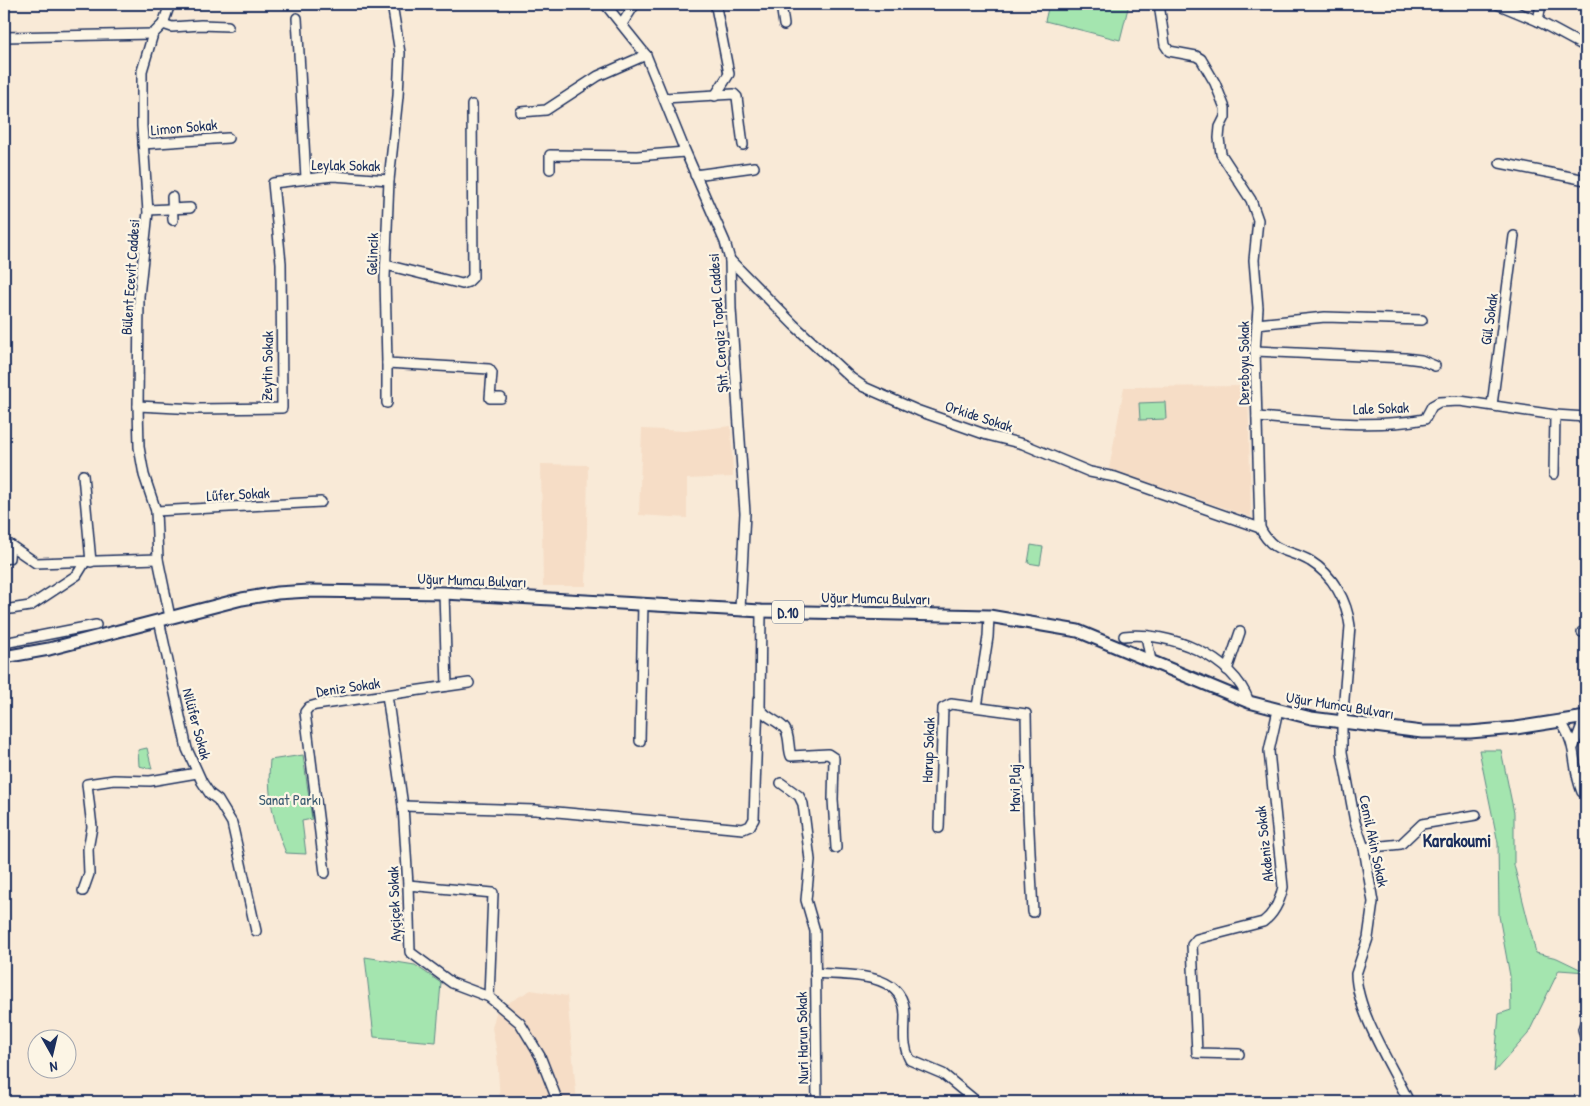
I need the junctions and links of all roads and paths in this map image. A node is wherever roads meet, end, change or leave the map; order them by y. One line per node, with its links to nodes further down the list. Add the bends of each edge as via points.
1 (170, 4): 12 (street, Bülent Ecevit Caddesi)
2 (392, 4): 33 (street, Gelincik, via 400,53)
3 (606, 4): 13 (street, Şht. Cengiz Topel Caddesi)
4 (635, 4): 13 (street)
5 (781, 4): 14 (street)
6 (1159, 4): 45 (street, Dereboyu Sokak, via 1165,45 1169,51 1201,59 1225,108 1219,138 1221,154 1251,200 1258,220 1254,260)
7 (1497, 4): 11 (street)
8 (1541, 4): 11 (street)
9 (716, 7): 20 (street, via 729,70 727,79)
10 (297, 18): 32 (street)
11 (1538, 21): 18 (street)
12 (163, 24): 15 (street, via 172,27); 16 (street, Bülent Ecevit Caddesi)
13 (622, 24): 19 (street, Şht. Cengiz Topel Caddesi)
14 (784, 25)
15 (228, 26)
16 (153, 34): 17 (street); 25 (street, Bülent Ecevit Caddesi, via 142,71)
17 (4, 38)
18 (1586, 47)
19 (646, 55): 21 (street, Şht. Cengiz Topel Caddesi); 23 (street, via 598,76 546,110)
20 (715, 96): 21 (street); 26 (street, via 734,94 737,97)
21 (664, 98): 27 (street, Şht. Cengiz Topel Caddesi)
22 (472, 105): 43 (street, via 473,277 462,284)
23 (521, 112)
24 (228, 138): 25 (street, Limon Sokak)
25 (143, 144): 39 (street, Bülent Ecevit Caddesi)
26 (743, 145)
27 (685, 152): 30 (street, via 637,156 550,155); 31 (street, Şht. Cengiz Topel Caddesi)
28 (1500, 163): 34 (street)
29 (754, 167): 31 (street)
30 (550, 169)
31 (695, 175): 42 (street, Şht. Cengiz Topel Caddesi)
32 (306, 178): 33 (street, Leylak Sokak, via 333,176); 35 (street, Leylak Sokak)
33 (389, 180): 43 (street, Gelincik)
34 (1586, 180)
35 (273, 184): 52 (street, Zeytin Sokak, via 281,263 282,408 197,410)
36 (172, 197): 38 (street)
37 (190, 208): 38 (street)
38 (172, 209): 39 (street); 40 (street)
39 (148, 210): 52 (street, Bülent Ecevit Caddesi, via 139,296)
40 (173, 220)
41 (1514, 236): 51 (street, Gül Sokak)
42 (730, 260): 60 (street, Orkide Sokak, via 794,325 850,378 864,387 919,411 1023,444 1090,472 1115,477); 67 (street, Şht. Cengiz Topel Caddesi, via 745,513)
43 (386, 265): 47 (street, Gelincik)
44 (1422, 320): 45 (street, via 1326,317)
45 (1257, 324): 46 (street, Dereboyu Sokak)
46 (1255, 351): 48 (street, via 1404,358); 54 (street, Dereboyu Sokak)
47 (387, 363): 49 (street, via 488,369 492,373 490,398); 50 (street, Gelincik)
48 (1435, 366)
49 (501, 398)
50 (387, 403)
51 (1492, 405): 53 (street, Lale Sokak); 54 (street, Lale Sokak, via 1460,400 1439,402 1424,418 1413,421 1348,423)
52 (138, 406): 59 (street, Bülent Ecevit Caddesi, via 139,447)
53 (1556, 415): 55 (street, Lale Sokak); 56 (street)
54 (1257, 418): 60 (street, Dereboyu Sokak)
55 (1586, 418)
56 (1554, 474)
57 (83, 475): 64 (street)
58 (321, 502): 59 (street, Lűfer Sokak)
59 (156, 511): 63 (street, Bülent Ecevit Caddesi)
60 (1260, 528): 89 (street, via 1273,545 1312,562 1343,596 1350,626)
61 (7, 545): 62 (street, via 9,558); 64 (street, via 36,563)
62 (4, 558)
63 (158, 559): 64 (street); 71 (street, Bülent Ecevit Caddesi)
64 (88, 562): 68 (street, via 77,575 30,606)
65 (444, 593): 66 (main road, Uğur Mumcu Bulvarı / D.10); 71 (main road, Uğur Mumcu Bulvarı / D.10, via 277,593); 81 (street)
66 (642, 603): 67 (main road, Uğur Mumcu Bulvarı / D.10); 90 (street)
67 (740, 609): 69 (main road, Uğur Mumcu Bulvarı / D.10)
68 (4, 610)
69 (761, 611): 70 (main road, Uğur Mumcu Bulvarı / D.10); 83 (street)
70 (989, 616): 78 (main road, Uğur Mumcu Bulvarı / D.10, via 1078,631); 85 (street)
71 (165, 618): 77 (main road, Uğur Mumcu Bulvarı / D.10, via 49,649); 92 (street, Nilüfer Sokak, via 187,749)
72 (96, 625): 76 (street)
73 (1240, 632): 79 (street)
74 (1124, 636): 75 (street)
75 (1146, 636): 78 (street); 79 (street, via 1182,642 1206,653)
76 (4, 643)
77 (4, 657)
78 (1151, 661): 84 (main road, Uğur Mumcu Bulvarı / D.10)
79 (1227, 670): 84 (street, via 1245,689)
80 (469, 683): 81 (street, Deniz Sokak)
81 (446, 686): 82 (street, Deniz Sokak)
82 (388, 695): 95 (street, Ayçiçek Sokak); 100 (street, Deniz Sokak, via 316,705 305,712)
83 (758, 700): 95 (street, via 754,819 744,829 535,810); 98 (street, via 762,713 786,731 791,756 828,754 834,758)
84 (1249, 702): 86 (main road, Uğur Mumcu Bulvarı / D.10)
85 (977, 707): 97 (street, Harup Sokak, via 951,704 942,712); 103 (street, Mavi Plaj, via 1026,714)
86 (1278, 710): 89 (main road, Uğur Mumcu Bulvarı / D.10); 109 (street, Akdeniz Sokak, via 1270,751 1283,887 1280,900 1271,916 1263,922 1198,939 1192,944 1197,1053)
87 (1586, 717): 88 (main road, Uğur Mumcu Bulvarı / D.10); 91 (street)
88 (1560, 721): 89 (main road, Uğur Mumcu Bulvarı / D.10, via 1470,732 1422,732); 91 (street)
89 (1342, 723): 99 (street, Cemil Akin Sokak, via 1347,783 1354,822)
90 (640, 741)
91 (1574, 746): 94 (street, via 1579,784)
92 (197, 773): 102 (street, via 150,781 114,780 87,784 92,827 88,848 89,874); 104 (street, Nilüfer Sokak, via 232,823)
93 (781, 783): 105 (street, Nuri Harun Sokak, via 799,796 803,804 810,860 806,900 815,931)
94 (1586, 794)
95 (403, 806): 101 (street, Ayçiçek Sokak)
96 (1476, 815): 99 (street, via 1422,824 1401,844)
97 (938, 828)
98 (836, 848)
99 (1364, 848): 113 (street, Cemil Akin Sokak, via 1373,902 1372,920 1356,981 1365,1014)
100 (325, 873)
101 (408, 886): 106 (street, Ayçiçek Sokak, via 410,952 452,983); 106 (street, via 493,893)
102 (83, 891)
103 (1033, 912)
104 (256, 931)
105 (815, 973): 111 (street, Nuri Harun Sokak); 112 (street, Nuri Harun Sokak, via 886,982 902,999 905,1050 910,1060 943,1074)
106 (489, 998): 110 (street, Ayçiçek Sokak, via 520,1023 540,1056)
107 (1586, 1021): 108 (street, via 1583,1028)
108 (1586, 1041)
109 (1239, 1054)
110 (558, 1102)
111 (817, 1102)
112 (976, 1102)
113 (1408, 1102)

